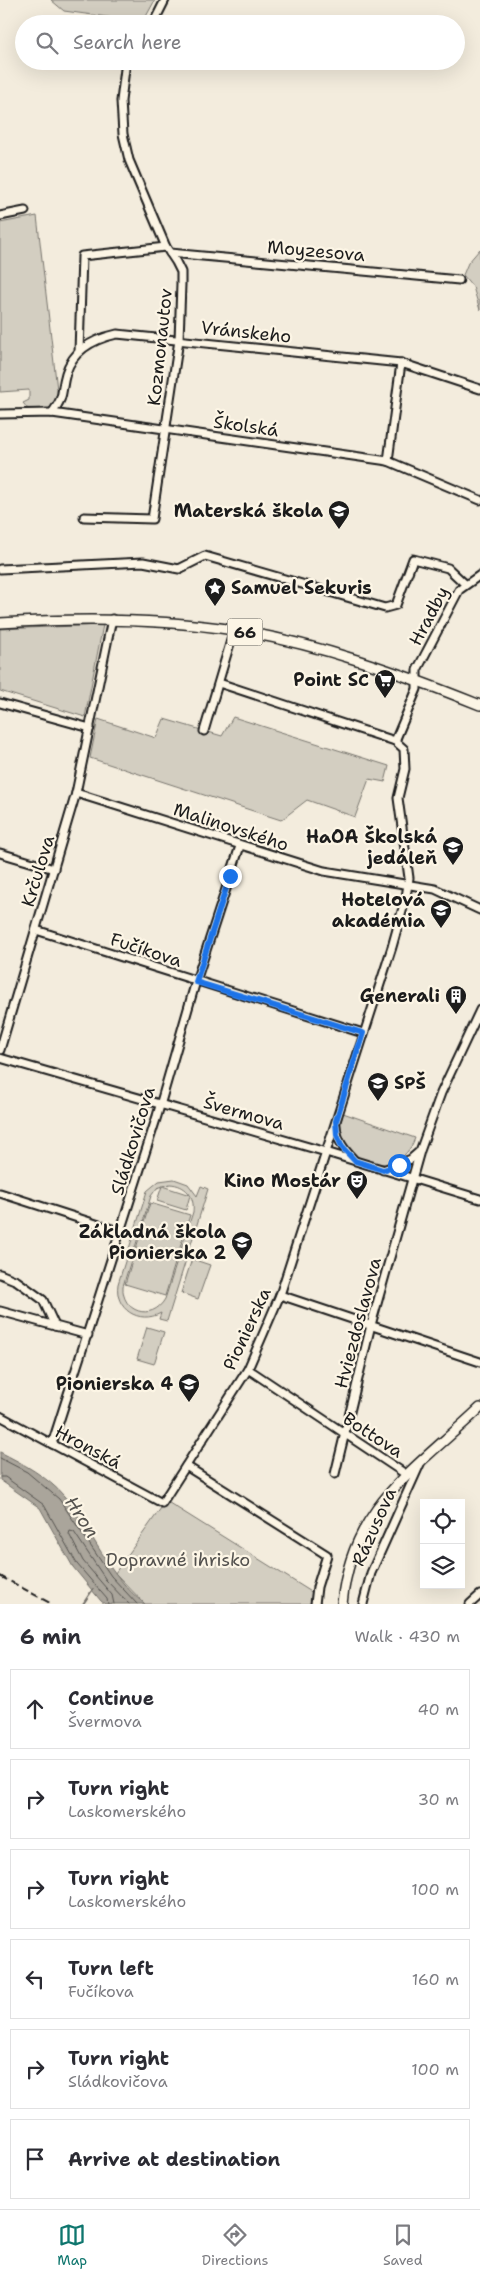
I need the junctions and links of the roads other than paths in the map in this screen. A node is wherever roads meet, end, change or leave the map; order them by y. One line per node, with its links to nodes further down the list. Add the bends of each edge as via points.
1 (165, 0): 2 (street)
2 (158, 15)
3 (125, 70): 6 (street, Kozmonautov, via 121,101 130,160)
4 (25, 211): 5 (street)
5 (0, 216)
6 (168, 250): 7 (street, Moyzesova); 8 (street, Kozmonautov, via 181,272); 9 (street, Moyzesova, via 82,256)
7 (459, 280)
8 (179, 340): 9 (street, Vránskeho, via 117,334 103,337); 10 (street, Vránskeho); 14 (street, Kozmonautov)
9 (79, 352): 12 (street, Vránskeho, via 71,361 66,375 63,399)
10 (401, 363): 11 (street, Vránskeho); 15 (street)
11 (480, 389)
12 (52, 413): 13 (street, Školská); 14 (street, Školská)
13 (0, 414)
14 (166, 431): 15 (street, Školská); 17 (street, Kozmonautov, via 152,519)
15 (388, 461): 16 (street, Školská)
16 (480, 500)
17 (84, 516)
18 (0, 568): 20 (street, via 144,562 179,569 205,556 386,608 396,605 413,559 448,568)
19 (480, 575): 20 (street, Hradby)
20 (465, 584): 24 (street, Hradby, via 417,670)
21 (112, 619): 22 (main road, 66); 23 (main road, 66); 28 (street, Krčulova)
22 (0, 622)
23 (234, 630): 24 (main road, 66, via 330,651); 25 (street)
24 (417, 680): 27 (main road, 66); 30 (street, Hradby, via 417,688)
25 (219, 682): 29 (street); 30 (street)
26 (0, 703): 28 (street)
27 (480, 705)
28 (90, 728): 31 (street, Krčulova)
29 (204, 731)
30 (395, 741): 35 (street, via 405,754 398,798)
31 (76, 793): 32 (street, Malinovského); 34 (street, Krčulova)
32 (240, 846): 35 (street, Malinovského, via 324,872); 38 (street, Sládkovičova)
33 (0, 853): 34 (street)
34 (54, 869): 37 (street, Krčulova)
35 (408, 885): 36 (street, Malinovského, via 444,892); 40 (street, Pionierska, via 392,947)
36 (480, 910)
37 (36, 930): 38 (street, Fučíkova); 41 (street, Krčulova)
38 (196, 982): 40 (street, Fučíkova); 43 (street, Sládkovičova)
39 (480, 1010): 45 (street, Hviezdoslavova, via 444,1086)
40 (363, 1033): 44 (street, Pionierska)
41 (0, 1050)
42 (0, 1058): 43 (street, Švermova)
43 (160, 1105): 46 (street, Švermova); 52 (street, Sládkovičova)
44 (337, 1118): 46 (street, Pionierska); 47 (street, via 337,1135 342,1147)
45 (420, 1151): 48 (street, via 411,1159); 49 (street, Hviezdoslavova)
46 (326, 1152): 47 (street, Švermova); 54 (street, Pionierska)
47 (355, 1161): 48 (street, Švermova)
48 (383, 1170): 49 (street, Švermova)
49 (413, 1179): 51 (street, Švermova); 56 (street, Hviezdoslavova)
50 (0, 1193): 52 (street)
51 (480, 1199)
52 (121, 1232): 58 (street, Sládkovičova)
53 (0, 1274): 57 (street, via 17,1280 43,1300)
54 (280, 1296): 56 (street); 60 (street, Pionierska)
55 (0, 1311): 57 (street)
56 (371, 1325): 59 (street); 63 (street, Hviezdoslavova)
57 (55, 1326): 58 (street)
58 (88, 1335): 64 (street, Sládkovičova)
59 (480, 1362)
60 (248, 1369): 63 (street, Bottova); 66 (street, Pionierska)
61 (480, 1408): 65 (main road, Rázusova)
62 (0, 1416): 64 (street, Hronská)
63 (345, 1435): 67 (street, Hviezdoslavova); 68 (street, Bottova)
64 (52, 1444): 69 (street, Hronská)
65 (420, 1464): 68 (main road, Rázusova); 73 (street, Rázusova, via 371,1573)
66 (186, 1466): 69 (street, Pionierska); 71 (street, via 327,1555)
67 (335, 1474)
68 (407, 1475): 72 (main road, Rázusova, via 366,1524 348,1568)
69 (162, 1503)
70 (480, 1595): 74 (street)
71 (314, 1604)
72 (342, 1604)
73 (363, 1604)
74 (470, 1604)

